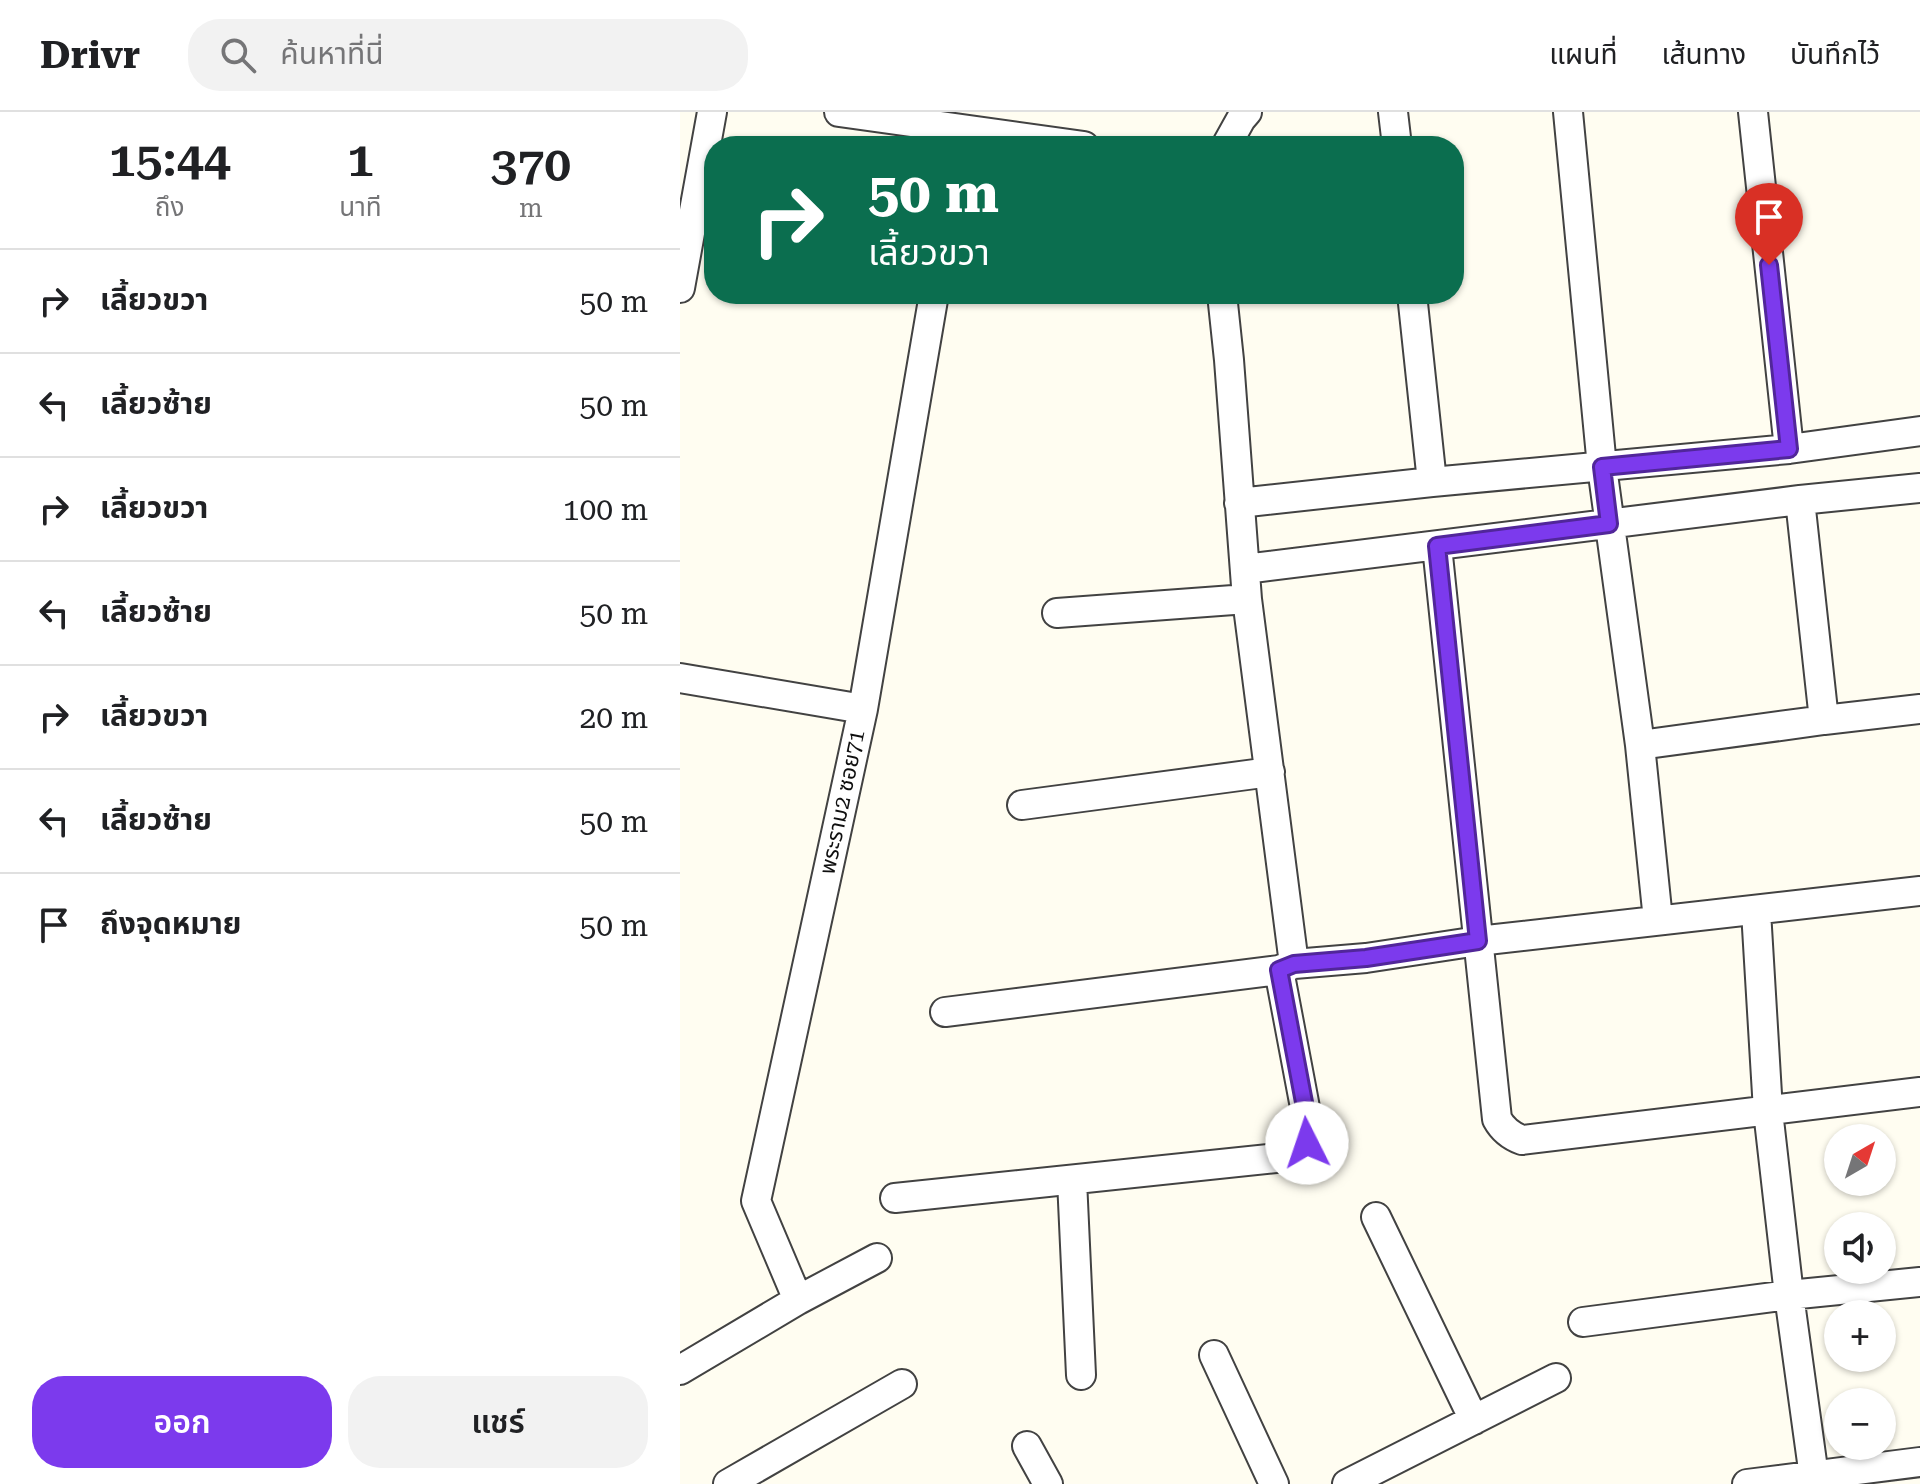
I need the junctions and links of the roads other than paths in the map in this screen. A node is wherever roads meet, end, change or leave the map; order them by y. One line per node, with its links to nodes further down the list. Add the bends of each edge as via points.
1 (712, 112): 8 (street)
2 (839, 112): 7 (street)
3 (1247, 112): 10 (street)
4 (1393, 112): 11 (street)
5 (1568, 112): 19 (street)
6 (1753, 112): 18 (street)
7 (961, 129): 9 (street)
8 (708, 136)
9 (1012, 136)
10 (1232, 136)
11 (1396, 136)
12 (704, 156): 13 (street)
13 (680, 288)
14 (932, 304): 30 (street, พระราม2 ซอย71)
15 (1223, 304): 23 (street)
16 (1413, 304): 20 (street)
17 (1920, 431): 18 (street)
18 (1789, 449): 19 (street)
19 (1602, 467): 20 (street); 24 (street)
20 (1432, 482): 23 (street)
21 (1920, 488): 22 (street)
22 (1800, 500): 24 (street); 32 (street)
23 (1239, 503): 26 (street)
24 (1609, 524): 25 (street); 33 (street)
25 (1437, 546): 26 (street); 39 (street)
26 (1245, 569): 27 (street)
27 (1247, 599): 28 (street); 34 (street)
28 (1057, 613)
29 (680, 678): 30 (street)
30 (863, 709): 50 (street, พระราม2 ซอย71, via 756,1201)
31 (1920, 709): 32 (street)
32 (1824, 720): 33 (street)
33 (1640, 745): 38 (street)
34 (1270, 772): 35 (street); 40 (street)
35 (1022, 805)
36 (1920, 891): 37 (street)
37 (1756, 911): 38 (street); 43 (street)
38 (1658, 920): 39 (street)
39 (1478, 941): 40 (street); 43 (street, via 1497,1119 1514,1137)
40 (1286, 967): 41 (street); 44 (street, via 1310,1134 1296,1156)
41 (945, 1012)
42 (1920, 1092): 43 (street)
43 (1768, 1111): 49 (street)
44 (1072, 1180): 45 (street); 54 (street)
45 (895, 1198)
46 (1376, 1217): 57 (street)
47 (877, 1258): 50 (street)
48 (1920, 1282): 49 (street)
49 (1789, 1295): 51 (street); 60 (street)
50 (798, 1300): 53 (street)
51 (1583, 1322)
52 (1214, 1355): 63 (street)
53 (680, 1370)
54 (1081, 1375)
55 (1556, 1378): 57 (street)
56 (902, 1384): 61 (street)
57 (1474, 1420): 64 (street)
58 (1027, 1446): 62 (street)
59 (1920, 1462): 60 (street)
60 (1814, 1479): 65 (street)
61 (728, 1484)
62 (1048, 1484)
63 (1274, 1484)
64 (1347, 1484)
65 (1747, 1484)

